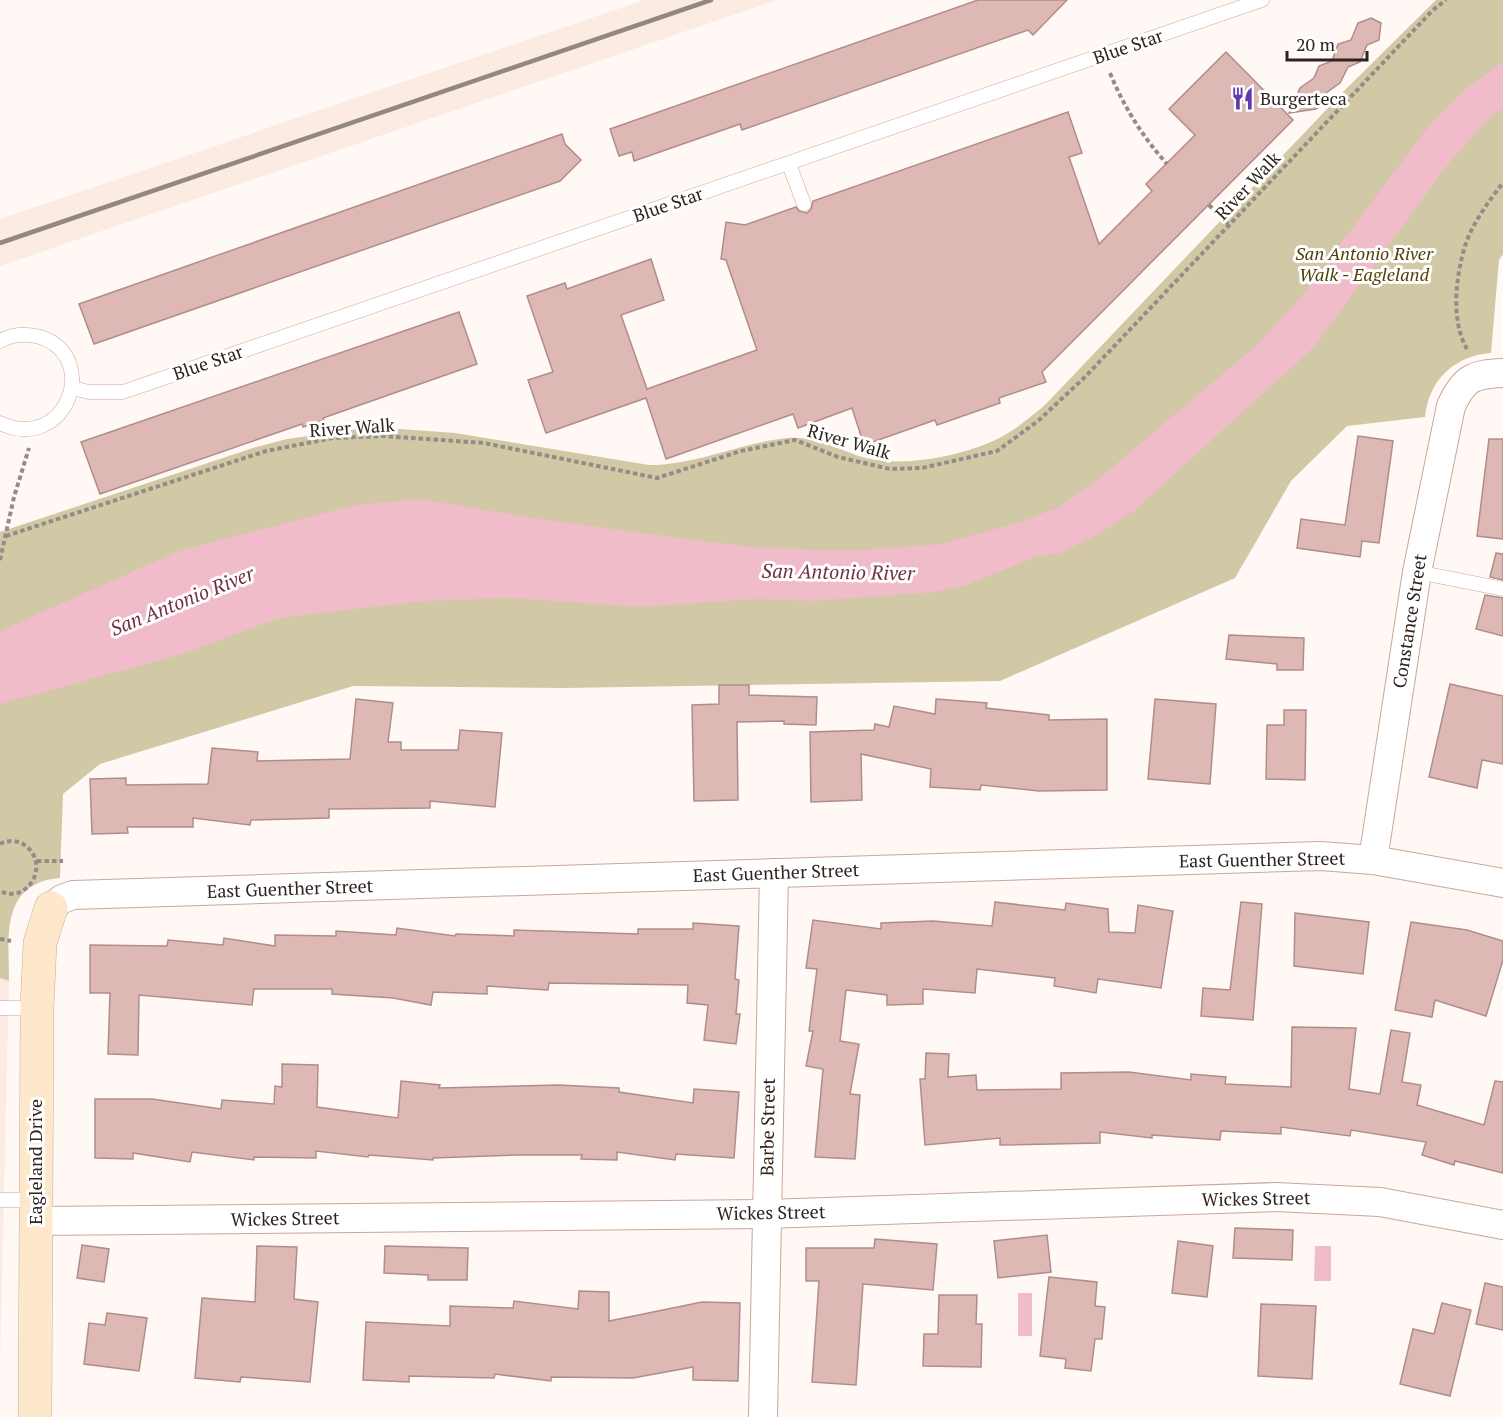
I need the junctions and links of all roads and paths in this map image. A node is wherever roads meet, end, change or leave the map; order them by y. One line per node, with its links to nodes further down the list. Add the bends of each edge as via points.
1 (1262, 0): 3 (lane, Blue Star)
2 (1446, 0): 9 (path, River Walk)
3 (1102, 56): 4 (lane, Blue Star); 5 (path, via 1142,136)
4 (789, 164): 7 (lane); 13 (lane, Blue Star, via 123,392)
5 (1167, 164)
6 (1503, 183): 11 (path, via 1466,242 1456,320)
7 (804, 204)
8 (1209, 205): 9 (path)
9 (1229, 225): 16 (path, River Walk, via 1084,377 1038,421 998,451 922,468 890,469 838,457 795,440 741,451 657,478 484,443 382,436 333,438 266,451)
10 (0, 342): 13 (lane, via 19,334 54,344 69,364)
11 (1467, 349)
12 (1503, 373): 18 (street, Constance Street, via 1480,374 1460,385 1450,406)
13 (72, 388): 15 (lane, via 63,411 45,426)
14 (0, 423): 15 (lane, via 10,428)
15 (34, 429): 16 (path)
16 (6, 536): 17 (path)
17 (0, 560)
18 (1417, 572): 19 (lane); 21 (street, Constance Street)
19 (1503, 589)
20 (0, 844): 22 (path, via 19,841 31,849)
21 (1374, 860): 24 (street, East Guenther Street, via 1321,856); 25 (street, East Guenther Street)
22 (37, 861): 23 (path); 26 (path, via 36,875 29,886 17,893)
23 (63, 861)
24 (774, 873): 27 (street, East Guenther Street, via 73,896); 34 (street, Barbe Street)
25 (1503, 883)
26 (0, 891)
27 (51, 908): 31 (street, Eagleland Drive, via 40,943)
28 (0, 939): 29 (path)
29 (7, 941)
30 (0, 1008): 31 (lane)
31 (38, 1008): 33 (street, Eagleland Drive)
32 (0, 1200): 33 (lane)
33 (35, 1211): 34 (street, Wickes Street); 36 (street, Eagleland Drive)
34 (766, 1214): 35 (street, Wickes Street, via 1288,1197 1380,1202); 37 (street, Barbe Street)
35 (1503, 1225)
36 (35, 1417)
37 (763, 1417)

